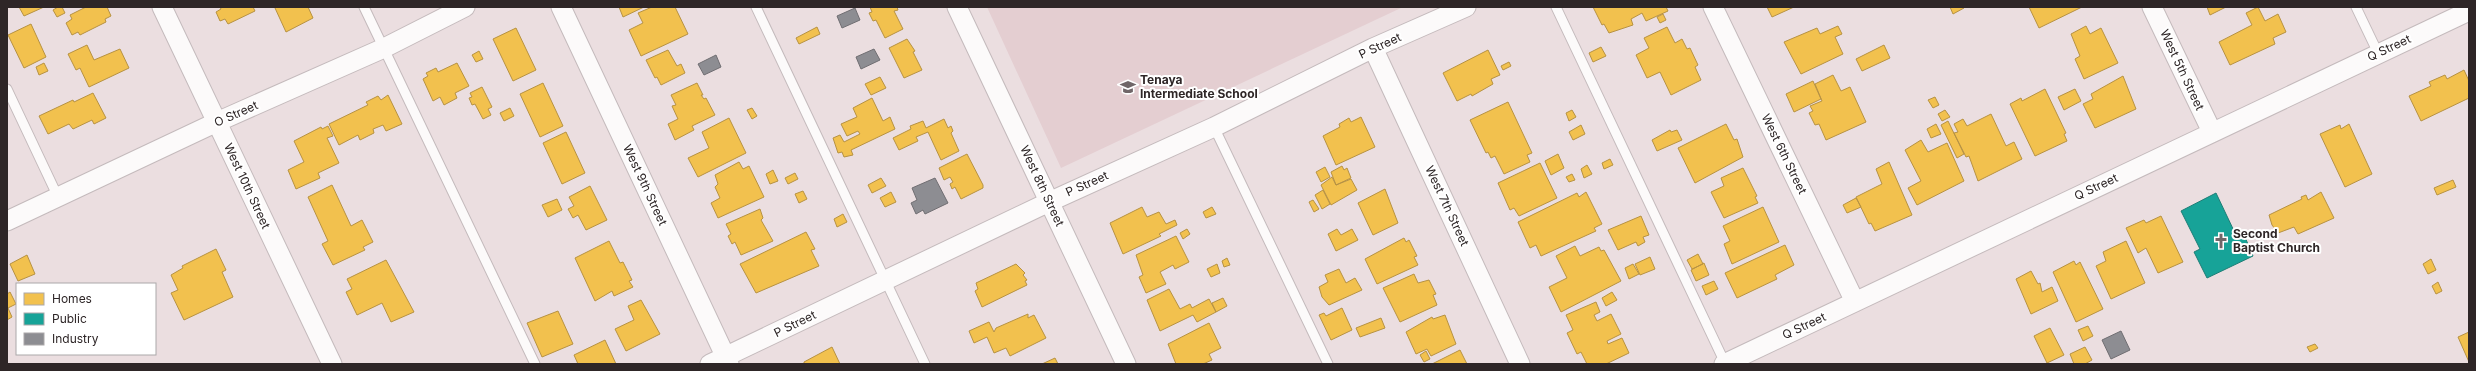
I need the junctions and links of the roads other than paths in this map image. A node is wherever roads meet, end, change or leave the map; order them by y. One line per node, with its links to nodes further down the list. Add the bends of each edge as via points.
1 (162, 7): 17 (street, West 10th Street)
2 (364, 7): 13 (lane)
3 (465, 7): 13 (street, O Street)
4 (561, 7): 25 (street, West 9th Street)
5 (756, 7): 23 (lane)
6 (957, 7): 21 (street, West 8th Street)
7 (1466, 7): 14 (street, P Street)
8 (1556, 7): 32 (lane)
9 (1713, 7): 24 (street, West 6th Street)
10 (2152, 7): 19 (street, West 5th Street)
11 (2356, 7): 15 (lane)
12 (2469, 11): 15 (street, Q Street)
13 (384, 48): 17 (street, O Street); 27 (lane)
14 (1373, 48): 18 (street, P Street); 31 (street, West 7th Street)
15 (2378, 53): 19 (street, Q Street)
16 (7, 89): 20 (lane)
17 (217, 122): 20 (street, O Street); 26 (street, West 10th Street)
18 (1214, 127): 21 (street, P Street); 30 (lane)
19 (2212, 132): 24 (street, Q Street)
20 (58, 197): 22 (street, O Street)
21 (1049, 202): 23 (street, P Street); 29 (street, West 8th Street)
22 (7, 221)
23 (885, 280): 25 (street, P Street); 28 (lane)
24 (1855, 302): 32 (street, Q Street)
25 (722, 362)
26 (332, 364)
27 (535, 364)
28 (925, 364)
29 (1126, 364)
30 (1328, 364)
31 (1520, 364)
32 (1725, 364)

